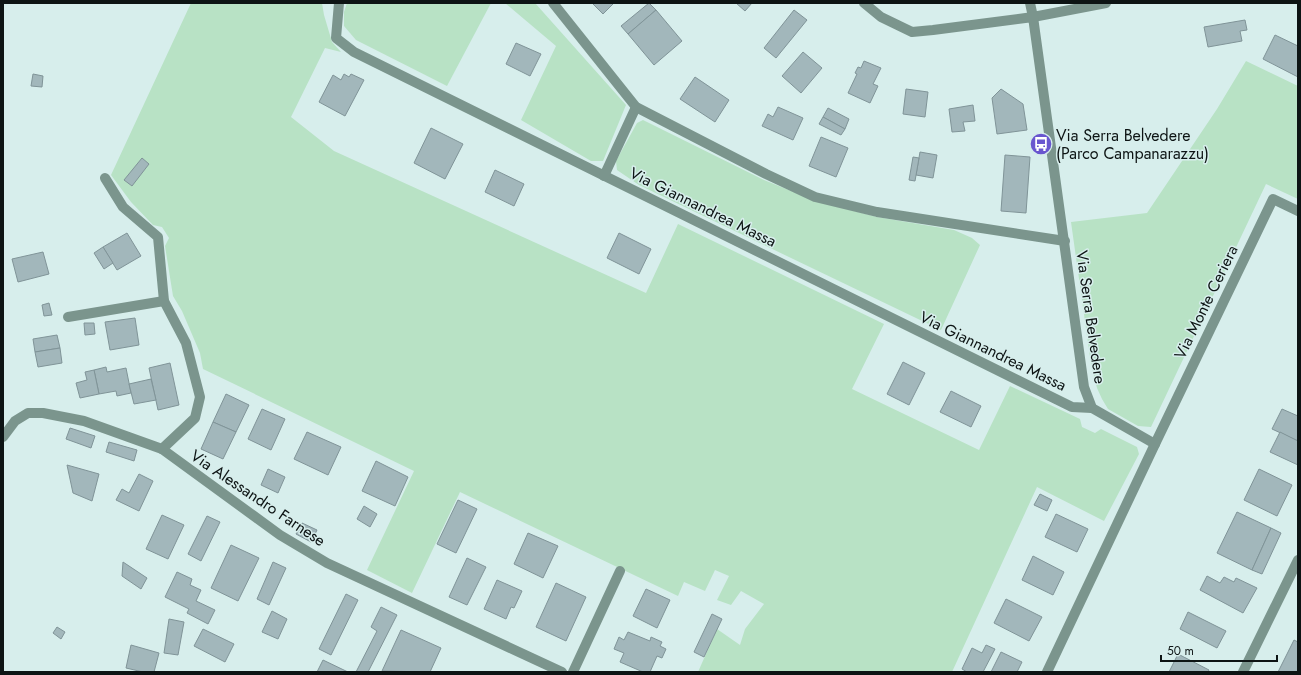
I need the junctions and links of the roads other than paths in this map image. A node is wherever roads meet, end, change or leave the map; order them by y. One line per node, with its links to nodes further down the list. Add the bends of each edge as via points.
1 (339, 3): 8 (street, Via Giannandrea Massa, via 336,38 354,52)
2 (553, 3): 7 (street)
3 (864, 3): 6 (street, via 881,17 912,32)
4 (1030, 3): 6 (street, Via Serra Belvedere)
5 (1106, 3): 6 (street)
6 (1033, 17): 11 (street, Via Serra Belvedere)
7 (636, 107): 8 (street); 11 (street, via 815,197 877,212)
8 (604, 176): 14 (street, Via Giannandrea Massa, via 1072,407)
9 (105, 178): 12 (street, via 123,207 158,237)
10 (1298, 211): 16 (street, Via Monte Ceriera, via 1273,199)
11 (1065, 241): 14 (street, Via Serra Belvedere, via 1084,387)
12 (164, 301): 13 (street); 17 (street, via 186,343 200,396 195,418)
13 (68, 317)
14 (1092, 408): 16 (street, Via Serra Belvedere)
15 (3, 437): 17 (street, Via Alessandro Farnese, via 15,421 28,413 42,413 84,421)
16 (1155, 444): 22 (street)
17 (162, 449): 20 (street, Via Alessandro Farnese, via 280,535 327,563)
18 (1298, 560): 23 (street)
19 (620, 571): 21 (street)
20 (562, 672)
21 (573, 672)
22 (1047, 672)
23 (1243, 672)

